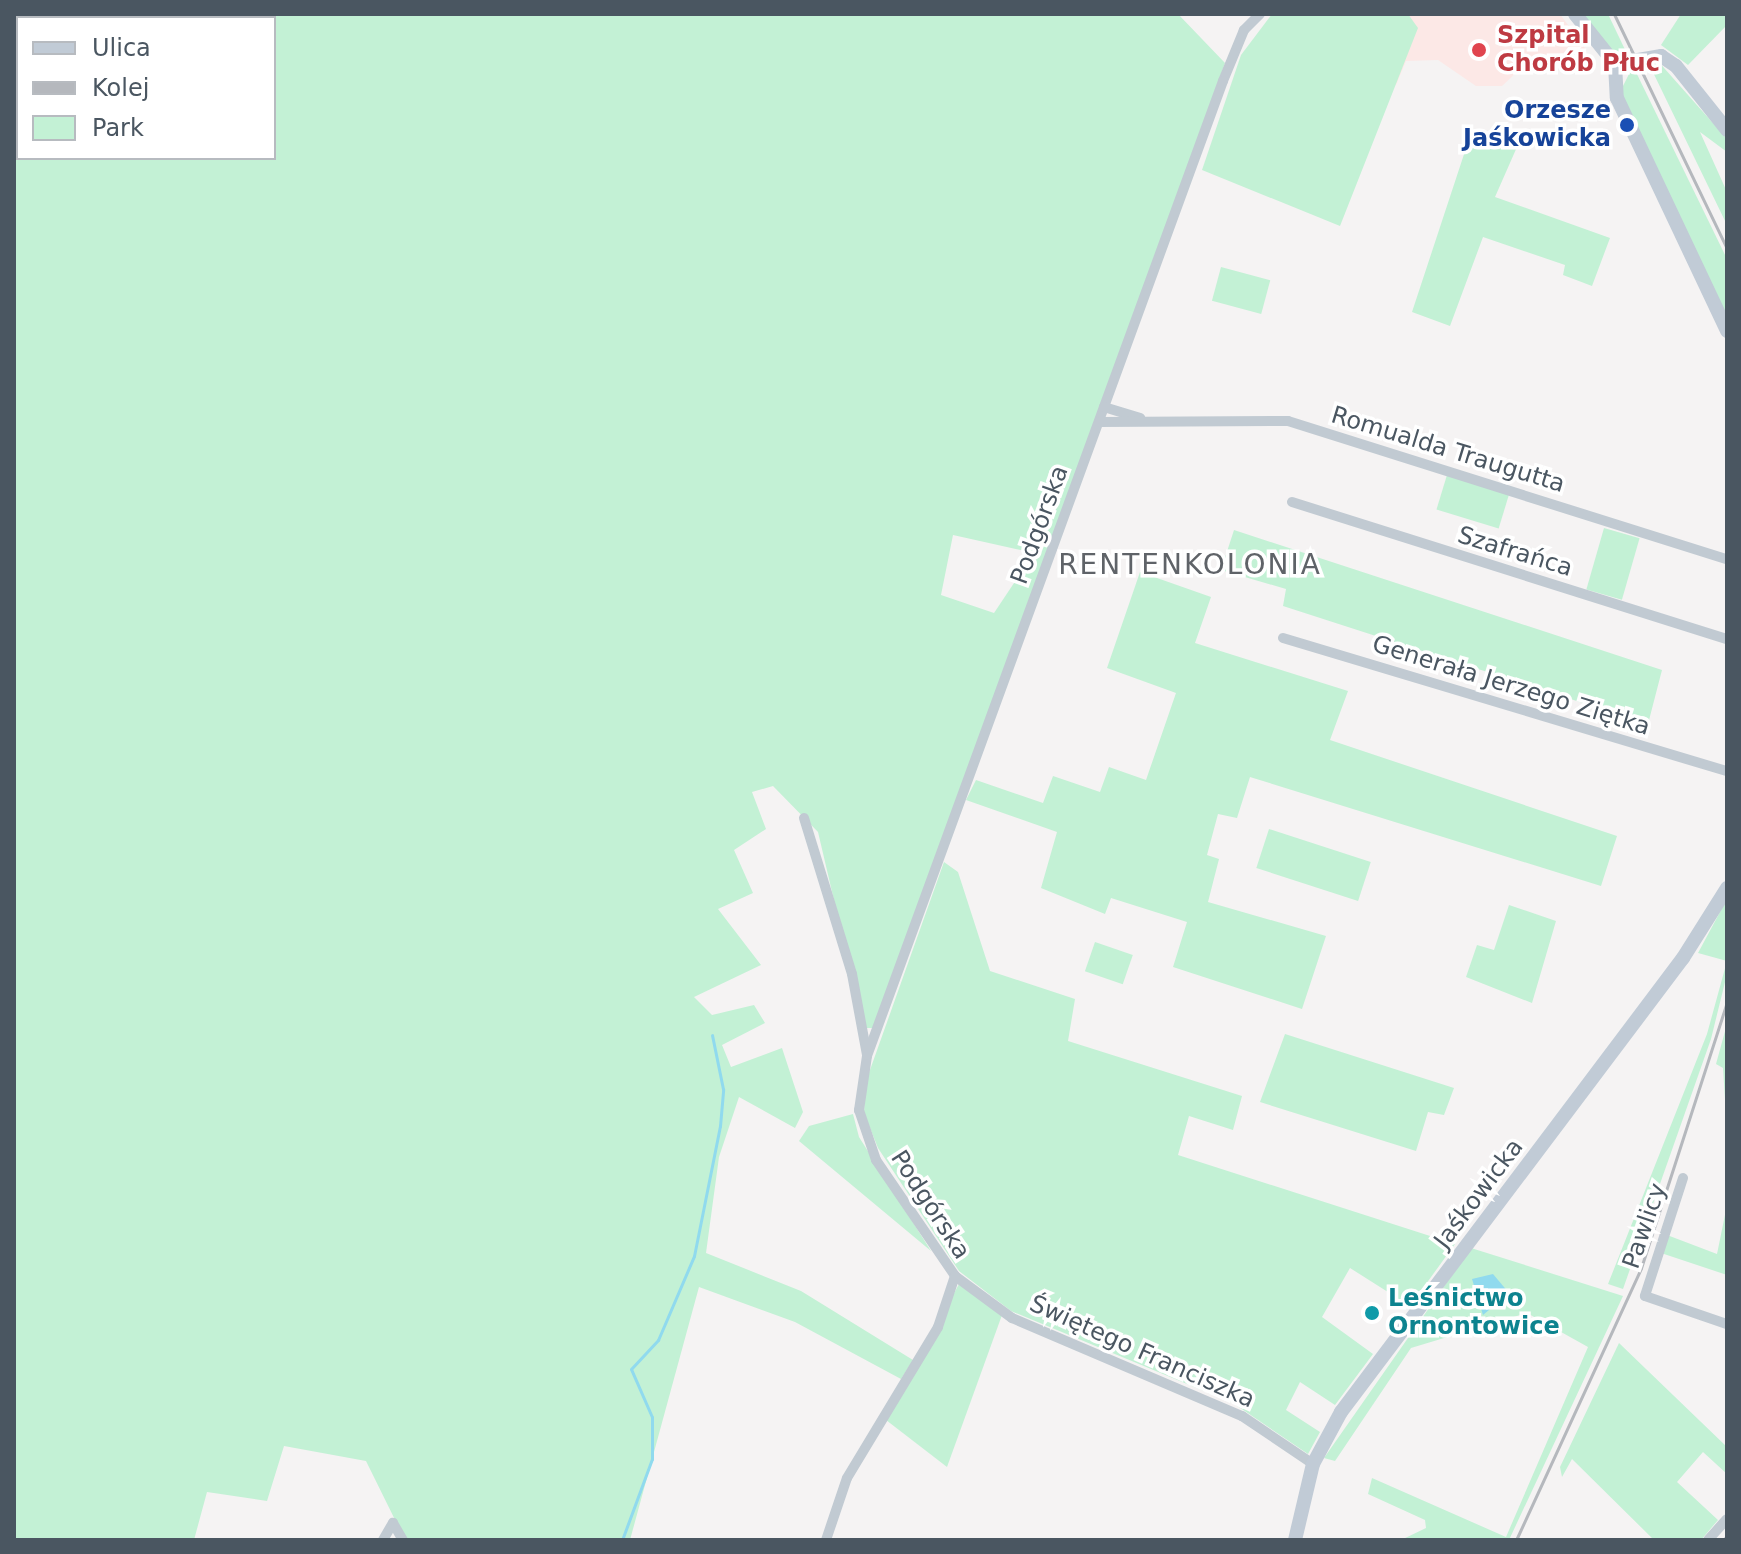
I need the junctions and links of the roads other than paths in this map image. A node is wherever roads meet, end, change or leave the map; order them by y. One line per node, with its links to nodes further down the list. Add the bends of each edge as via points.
1 (1260, 14): 6 (street, Podgórska, via 1237,44)
2 (1575, 14): 3 (street)
3 (1615, 64): 4 (street, via 1663,57); 5 (street, via 1617,98)
4 (1727, 130)
5 (1727, 331)
6 (1104, 407): 7 (street, Romualda Traugutta); 8 (street, Podgórska)
7 (1150, 421): 8 (street, Romualda Traugutta); 10 (street, Romualda Traugutta, via 1288,421)
8 (1099, 422): 16 (street, Podgórska)
9 (1292, 502): 12 (street, Szafrańca)
10 (1727, 559)
11 (1283, 638): 13 (street, Generała Jerzego Ziętka)
12 (1727, 639)
13 (1727, 771)
14 (804, 818): 16 (street, Podgórska, via 852,974)
15 (1727, 888): 20 (street, Jaśkowicka, via 1683,958 1341,1412)
16 (867, 1056): 18 (street, Podgórska, via 859,1110 869,1148)
17 (1683, 1178): 19 (street, Pawlicy, via 1645,1296)
18 (955, 1276): 20 (street, Świętego Franciszka, via 1012,1318 1242,1416); 24 (street, Podgórska, via 938,1327 847,1478)
19 (1727, 1324)
20 (1313, 1464): 25 (street, Jaśkowicka)
21 (1727, 1519): 26 (street)
22 (383, 1540): 23 (street, via 393,1523)
23 (403, 1540)
24 (826, 1540)
25 (1295, 1540)
26 (1708, 1540)

